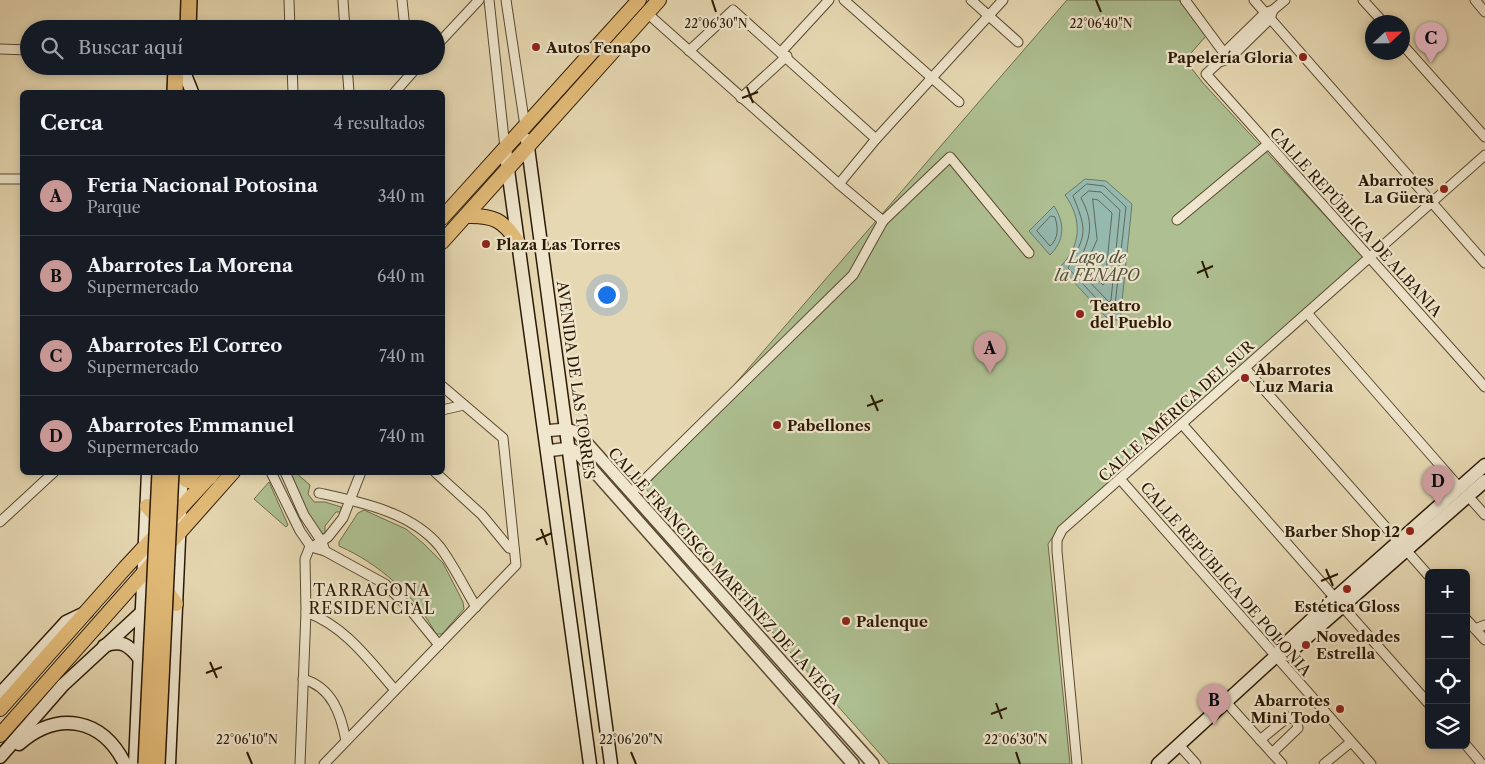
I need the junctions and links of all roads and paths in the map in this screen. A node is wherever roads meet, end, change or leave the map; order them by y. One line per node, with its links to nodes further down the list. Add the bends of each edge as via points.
1 (180, 0): 25 (highway)
2 (189, 0): 26 (highway)
3 (289, 0): 27 (street)
4 (343, 0): 28 (street)
5 (402, 0): 29 (street)
6 (479, 0): 30 (street)
7 (488, 0): 62 (street)
8 (506, 0): 57 (street, AVENIDA DE LAS TORRES)
9 (639, 0): 46 (main road)
10 (659, 0): 21 (main road)
11 (829, 0): 36 (street)
12 (844, 0): 45 (street)
13 (971, 0): 24 (street)
14 (1003, 0): 24 (street)
15 (1185, 0): 37 (street)
16 (1254, 0): 22 (street)
17 (1284, 0): 22 (street)
18 (1363, 0): 23 (street)
19 (1475, 0): 20 (street)
20 (1485, 12)
21 (647, 13): 34 (street); 54 (main road)
22 (1270, 14): 37 (street); 68 (street)
23 (1377, 15)
24 (989, 16): 31 (street); 45 (street)
25 (179, 20)
26 (188, 20)
27 (290, 20)
28 (344, 20)
29 (404, 20)
30 (445, 36)
31 (1018, 42)
32 (0, 49): 33 (street)
33 (20, 50)
34 (689, 52): 36 (street, via 733,10); 55 (street)
35 (1410, 53): 58 (street)
36 (784, 54): 55 (street); 59 (street)
37 (1226, 56): 60 (street, CALLE REPÚBLICA DE ALBANIA, via 1206,74)
38 (178, 75): 47 (main road)
39 (180, 75): 48 (highway)
40 (182, 75): 49 (highway)
41 (183, 75): 50 (main road)
42 (292, 75): 51 (street)
43 (348, 75): 52 (street)
44 (406, 75): 53 (street)
45 (933, 79): 56 (street); 59 (street)
46 (567, 82): 54 (main road); 57 (main road)
47 (168, 90)
48 (176, 90)
49 (185, 90)
50 (191, 90)
51 (293, 90)
52 (349, 90)
53 (396, 90)
54 (577, 91): 61 (main road)
55 (741, 98): 67 (street)
56 (959, 102)
57 (525, 126): 61 (main road, AVENIDA DE LAS TORRES); 62 (main road)
58 (1485, 136)
59 (876, 139): 67 (street)
60 (1268, 144): 71 (street); 76 (street, CALLE REPÚBLICA DE ALBANIA)
61 (528, 146): 64 (main road); 78 (main road, AVENIDA DE LAS TORRES)
62 (505, 148): 64 (main road); 69 (main road)
63 (1485, 155): 68 (street, CALLE AMÉRICA DEL SUR)
64 (508, 171): 70 (main road); 74 (main road)
65 (0, 179): 66 (street)
66 (20, 180)
67 (838, 184): 72 (street)
68 (1431, 203): 76 (street, CALLE AMÉRICA DEL SUR); 77 (street)
69 (445, 215)
70 (466, 216): 73 (main road); 74 (main road, via 486,215 508,227)
71 (1177, 220)
72 (883, 221): 75 (street, via 950,157); 111 (street, via 853,275)
73 (445, 239)
74 (518, 243): 79 (main road)
75 (1029, 254)
76 (1369, 258): 80 (street, CALLE AMÉRICA DEL SUR); 82 (street, CALLE REPÚBLICA DE ALBANIA)
77 (1485, 263)
78 (545, 272): 79 (main road); 87 (main road, AVENIDA DE LAS TORRES)
79 (522, 274): 88 (main road)
80 (1307, 313): 81 (street, CALLE AMÉRICA DEL SUR); 109 (street)
81 (1245, 368): 86 (street, CALLE AMÉRICA DEL SUR); 127 (street)
82 (1485, 387)
83 (445, 389): 84 (street)
84 (464, 405): 85 (street); 130 (street, via 503,438)
85 (445, 409)
86 (1182, 424): 107 (street, CALLE AMÉRICA DEL SUR); 134 (street)
87 (566, 429): 88 (street); 89 (main road, AVENIDA DE LAS TORRES); 111 (street, CALLE FRANCISCO MARTÍNEZ DE LA VEGA, via 577,432)
88 (544, 431): 90 (main road)
89 (569, 448): 90 (street); 113 (street, CALLE FRANCISCO MARTÍNEZ DE LA VEGA, via 577,452); 124 (main road, AVENIDA DE LAS TORRES)
90 (547, 451): 125 (main road)
91 (1485, 465): 109 (main road)
92 (51, 475): 119 (street)
93 (149, 475): 114 (main road)
94 (151, 475): 97 (main road, via 155,483 164,487 174,484)
95 (160, 475): 166 (highway, bridge)
96 (171, 475): 167 (highway, bridge)
97 (180, 475)
98 (182, 475): 116 (main road)
99 (184, 475): 100 (main road, via 186,480 200,482)
100 (210, 475)
101 (211, 475): 116 (main road)
102 (230, 475): 122 (main road)
103 (272, 475): 117 (street)
104 (286, 475): 115 (street)
105 (360, 475): 112 (street)
106 (438, 475): 130 (street, via 482,515 506,545)
107 (1120, 479): 148 (street, CALLE REPÚBLICA DE POLONIA); 175 (street, CALLE AMÉRICA DEL SUR, via 1062,530 1057,540)
108 (1485, 481): 109 (main road)
109 (1464, 492): 118 (street); 127 (main road)
110 (319, 493): 112 (street)
111 (631, 493): 113 (street); 174 (street, CALLE FRANCISCO MARTÍNEZ DE LA VEGA)
112 (350, 500): 126 (street, via 343,518); 136 (street, via 390,513 424,532 448,558)
113 (622, 501): 173 (street, CALLE FRANCISCO MARTÍNEZ DE LA VEGA)
114 (147, 506): 120 (main road); 128 (main road)
115 (300, 507): 117 (street); 121 (street)
116 (180, 510): 120 (main road); 122 (main road)
117 (290, 512): 123 (street)
118 (1485, 515)
119 (0, 522)
120 (165, 525): 122 (main road); 128 (main road)
121 (312, 530): 123 (street); 126 (street)
122 (179, 532): 132 (main road); 135 (main road)
123 (304, 536): 129 (street)
124 (581, 540): 125 (main road); 172 (main road, AVENIDA DE LAS TORRES)
125 (559, 543): 171 (main road)
126 (323, 546): 129 (street); 146 (street, via 385,584)
127 (1402, 546): 133 (street); 134 (main road)
128 (144, 547): 131 (main road); 132 (main road)
129 (311, 547): 139 (street, via 305,558)
130 (514, 549): 136 (street, via 516,565)
131 (125, 568): 132 (main road); 137 (main road)
132 (143, 572): 135 (main road, via 164,587); 138 (main road); 156 (main road)
133 (1425, 572)
134 (1339, 602): 148 (main road, via 1289,653); 153 (street)
135 (176, 604): 145 (main road)
136 (476, 607): 146 (street)
137 (87, 612): 152 (main road, via 66,622); 155 (main road)
138 (142, 612): 143 (main road); 147 (main road)
139 (306, 612): 150 (street); 151 (street, via 328,622 350,639)
140 (1470, 623): 142 (street)
141 (1485, 625): 142 (street)
142 (1475, 629): 144 (street)
143 (141, 639): 145 (main road, via 145,627 160,624 168,630); 149 (main road)
144 (1485, 640)
145 (175, 644): 168 (main road)
146 (439, 645): 151 (street)
147 (104, 646): 149 (main road, via 113,642 124,643); 163 (main road, via 63,685)
148 (1276, 656): 154 (main road); 159 (street, CALLE REPÚBLICA DE POLONIA)
149 (140, 658): 165 (main road)
150 (303, 680): 158 (street, via 315,682 332,700 343,724); 169 (street)
151 (395, 690): 158 (street)
152 (0, 694)
153 (1425, 699)
154 (1226, 702): 157 (street); 160 (main road)
155 (0, 709)
156 (0, 735)
157 (1260, 740): 162 (street); 162 (street, via 1288,717 1296,720 1298,728)
158 (346, 741): 170 (street)
159 (1351, 742): 179 (street); 180 (street, CALLE REPÚBLICA DE POLONIA)
160 (1179, 745): 176 (main road); 177 (street)
161 (1469, 749): 181 (street)
162 (1272, 753): 178 (street)
163 (0, 758): 164 (main road, via 30,734 50,725 70,723 86,725 110,739)
164 (125, 764)
165 (135, 764)
166 (146, 764)
167 (157, 764)
168 (169, 764)
169 (300, 764)
170 (324, 764)
171 (590, 764)
172 (611, 764)
173 (853, 764)
174 (873, 764)
175 (1077, 764)
176 (1158, 764)
177 (1196, 764)
178 (1282, 764)
179 (1324, 764)
180 (1371, 764)
181 (1482, 764)

